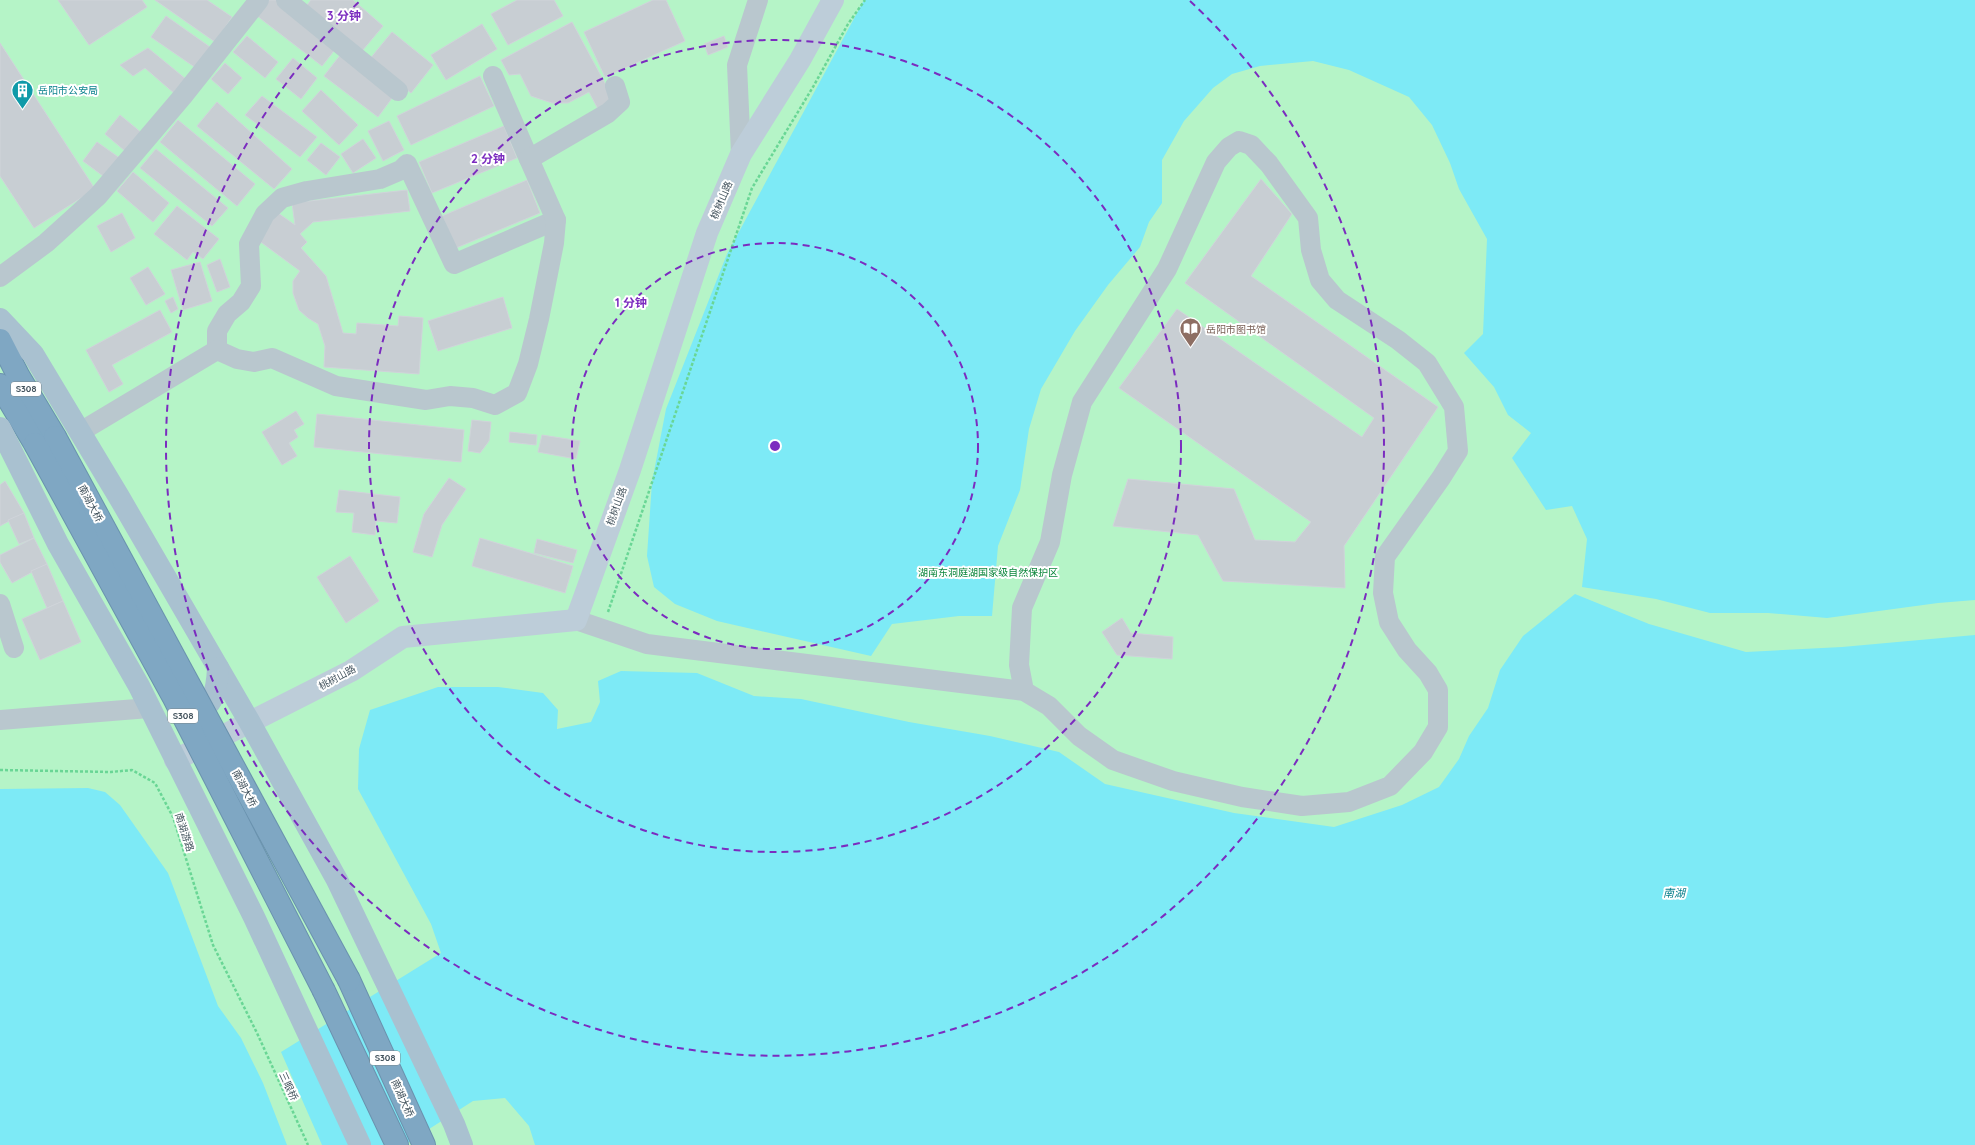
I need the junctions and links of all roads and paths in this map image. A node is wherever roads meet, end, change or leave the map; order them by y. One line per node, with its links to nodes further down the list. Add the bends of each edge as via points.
1 (259, 0): 12 (street, via 183,96 98,196 46,244)
2 (286, 0): 8 (street)
3 (758, 0): 9 (street, via 737,66)
4 (834, 0): 9 (street, 桃树山路)
5 (865, 0): 21 (path, via 848,24 752,188)
6 (493, 76): 10 (street)
7 (615, 86): 10 (street, via 620,102 608,113)
8 (398, 91)
9 (741, 154): 20 (street, 桃树山路, via 707,233 630,470)
10 (529, 158): 11 (street)
11 (556, 220): 15 (street, via 554,243 528,364 517,393 495,405 473,398 450,396 426,400 336,386 272,358 254,362 237,359); 15 (street, via 454,264 407,164 401,170 380,179 307,191 282,198 265,214 249,244 251,286 241,302 227,314 217,331)
12 (0, 278)
13 (0, 319): 18 (main road, via 33,354)
14 (0, 340): 34 (highway, 南湖大桥 / S308, bridge, via 349,980)
15 (217, 350): 18 (street)
16 (0, 386): 33 (highway, 南湖大桥 / S308, bridge, via 35,444 174,698 324,991)
17 (0, 428): 25 (main road, via 58,544)
18 (80, 432): 23 (main road)
19 (0, 604): 22 (street)
20 (576, 620): 21 (street); 27 (street, 桃树山路, via 403,637 351,671)
21 (602, 629): 24 (street, via 647,644)
22 (14, 648)
23 (218, 668): 25 (main road, via 217,686 212,700 197,714 174,716); 27 (main road)
24 (1024, 691): 24 (street, via 1049,706 1079,736 1113,760 1173,781 1242,797 1302,806 1349,802 1390,786 1423,752 1438,727 1438,690 1389,622 1383,593 1385,557 1458,451 1454,407 1427,363 1398,340 1337,300 1320,280 1311,250 1308,218 1269,164 1251,145 1239,141 1229,147 1216,162 1167,269 1082,402 1062,475 1050,542 1022,608 1019,665)
25 (149, 708): 26 (street); 28 (main road)
26 (0, 720)
27 (249, 721): 28 (street, 桃树山路); 35 (main road, via 337,880)
28 (175, 760): 32 (main road, via 254,917)
29 (0, 770): 30 (path, 南湖游路, via 132,770 155,783 173,817 213,945)
30 (256, 1033): 31 (path, 三眼桥)
31 (308, 1145)
32 (360, 1145)
33 (397, 1145)
34 (424, 1145)
35 (462, 1145)

